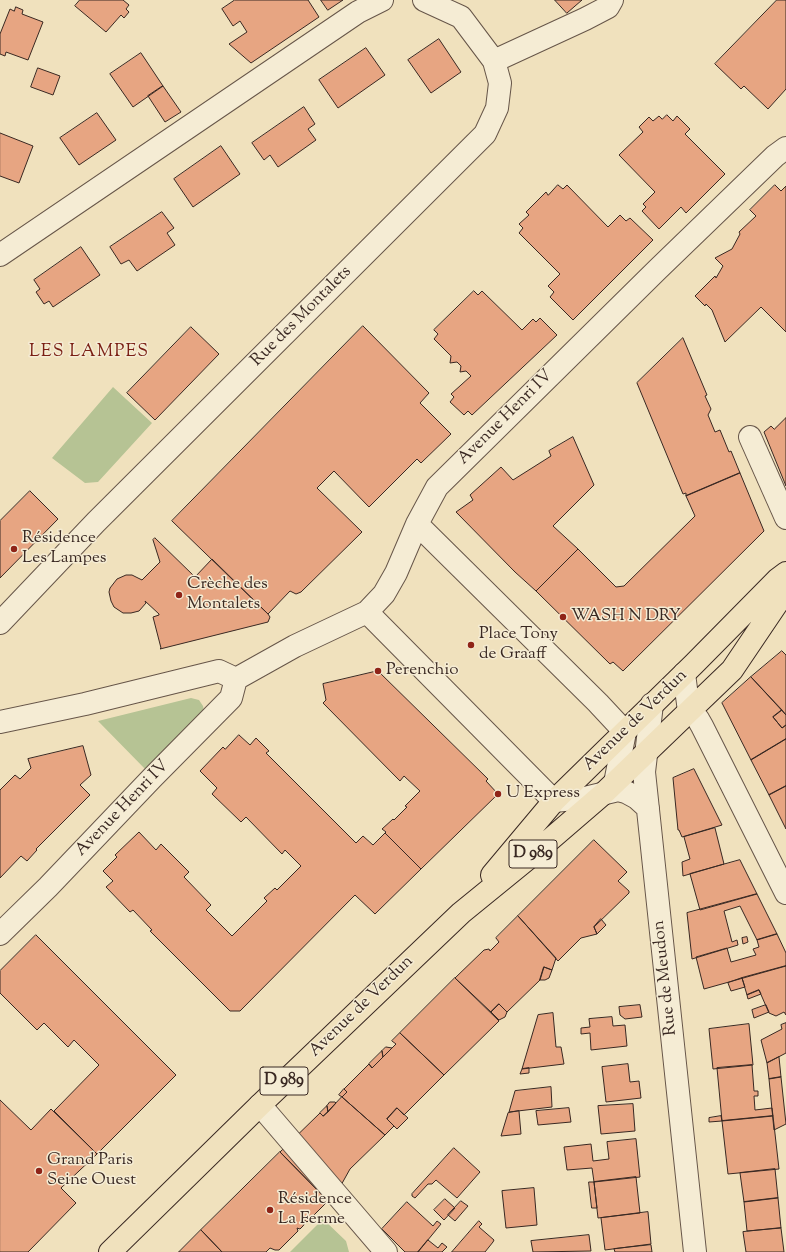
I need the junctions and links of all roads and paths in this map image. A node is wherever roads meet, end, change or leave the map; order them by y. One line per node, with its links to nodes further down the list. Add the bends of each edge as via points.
1 (382, 0): 6 (street, via 358,12)
2 (424, 0): 4 (street, Rue des Montalets, via 461,17)
3 (612, 0): 4 (street, via 608,7 585,19)
4 (494, 61): 13 (street, Rue des Montalets, via 500,83 497,108 485,134 107,511)
5 (786, 148): 9 (street, Avenue Henri IV, via 657,270 437,487)
6 (0, 255)
7 (750, 437): 8 (street)
8 (786, 518)
9 (417, 524): 12 (street, Avenue Henri IV, via 396,573 384,594); 19 (street)
10 (786, 573): 14 (main road, Avenue de Verdun / D 989)
11 (786, 590): 17 (main road, Avenue de Verdun / D 989, via 732,670)
12 (367, 612): 15 (street, Avenue Henri IV, via 295,646); 22 (street)
13 (0, 623)
14 (684, 674): 16 (main road, Avenue de Verdun / D 989); 17 (street)
15 (236, 679): 18 (street, via 219,671); 26 (street, Avenue Henri IV, via 231,698)
16 (652, 704): 19 (main road, Avenue de Verdun / D 989); 20 (street, Rue de Meudon)
17 (689, 712): 20 (main road, Avenue de Verdun / D 989); 24 (street, via 702,726)
18 (0, 722)
19 (625, 732): 21 (street); 22 (main road, Avenue de Verdun / D 989)
20 (648, 752): 21 (main road, Avenue de Verdun / D 989); 23 (street, Rue de Meudon, via 644,772)
21 (609, 788): 22 (street, via 585,798); 23 (street, via 626,792); 25 (main road, Avenue de Verdun / D 989)
22 (554, 801): 25 (main road, Avenue de Verdun / D 989)
23 (648, 808): 30 (street, Rue de Meudon)
24 (786, 893)
25 (461, 912): 27 (main road, Avenue de Verdun / D 989)
26 (0, 934)
27 (260, 1105): 28 (main road, Avenue de Verdun / D 989); 29 (street)
28 (110, 1252)
29 (386, 1252)
30 (695, 1252)

